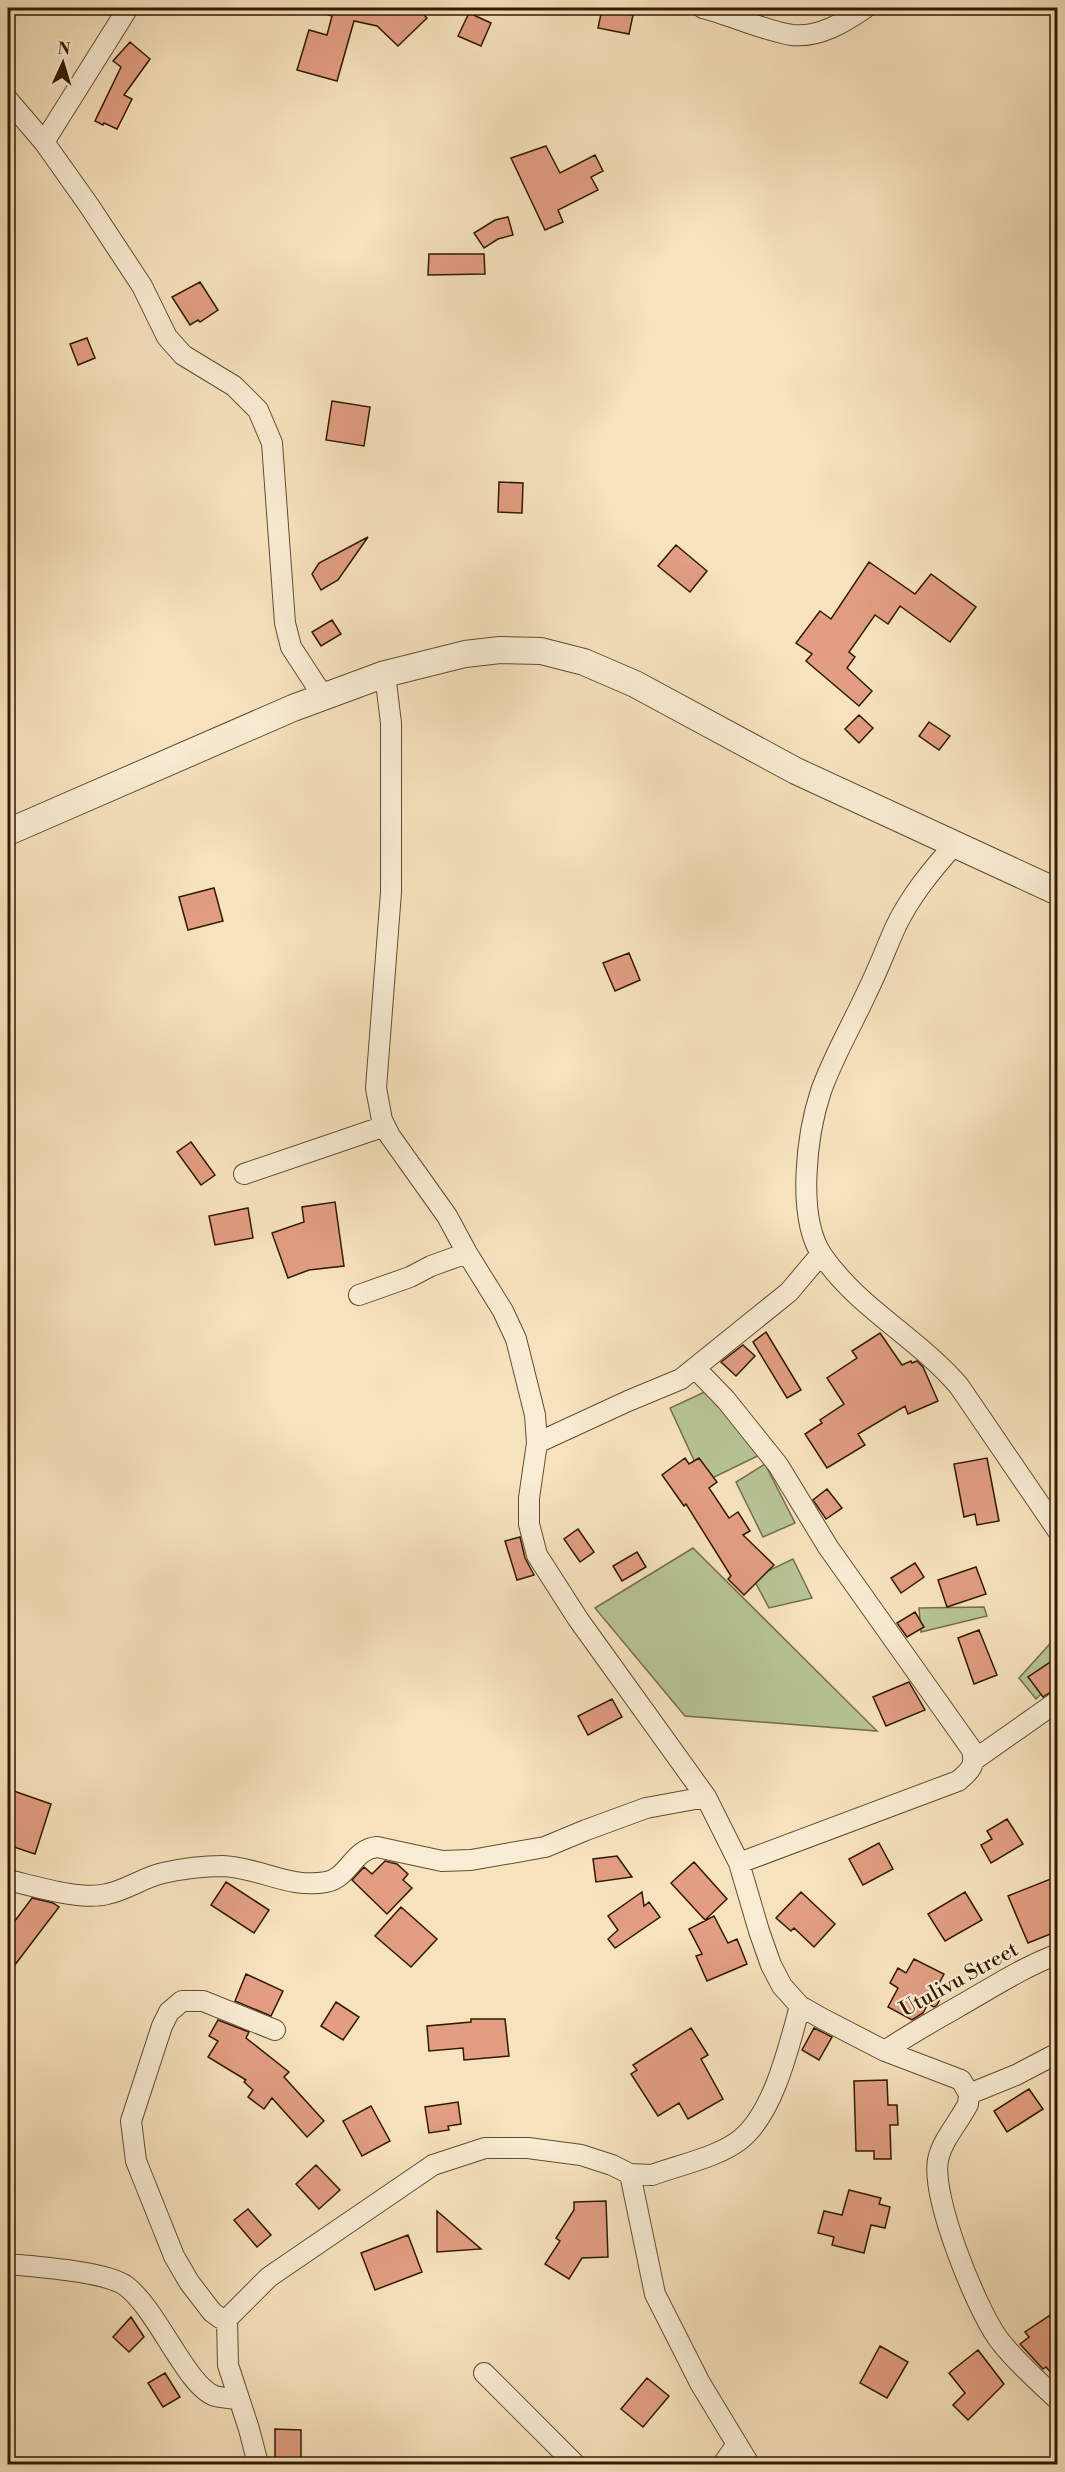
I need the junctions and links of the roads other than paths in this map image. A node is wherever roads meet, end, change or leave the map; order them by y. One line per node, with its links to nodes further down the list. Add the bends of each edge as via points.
1 (128, 8): 5 (street)
2 (703, 8): 3 (street, via 794,35 842,24)
3 (866, 8)
4 (8, 100): 5 (street)
5 (44, 142): 7 (street, via 142,286 167,337 183,355 234,386 258,410 272,443 285,623 291,647)
6 (385, 674): 7 (street); 9 (street, via 465,654 500,650 541,651 584,662 635,684 796,771); 11 (street, via 391,723 391,892 376,1072)
7 (323, 696): 8 (street)
8 (8, 832)
9 (954, 845): 10 (street); 14 (street, via 926,876 897,925 821,1091 806,1172 809,1222)
10 (1058, 892)
11 (385, 1126): 12 (street); 13 (street, via 447,1216)
12 (244, 1174)
13 (467, 1253): 15 (street); 17 (street, via 516,1339 535,1415)
14 (821, 1254): 16 (street, via 789,1292); 18 (street, via 876,1312 954,1379)
15 (359, 1294)
16 (696, 1369): 17 (street); 20 (street, via 778,1465 828,1547 972,1750)
17 (537, 1443): 21 (street, via 529,1498 529,1524 537,1555 578,1619)
18 (1058, 1531)
19 (1058, 1701): 20 (street)
20 (974, 1760): 22 (street, via 972,1769 958,1781)
21 (706, 1797): 22 (street); 23 (street, via 646,1808 545,1847 471,1860 442,1861 369,1848 342,1875 317,1884 219,1866 161,1873 105,1895 69,1893)
22 (739, 1863): 25 (street, via 771,1965 782,1986)
23 (8, 1880)
24 (1058, 1954): 27 (street, Utulivu Street, via 1002,1980)
25 (800, 2006): 27 (street); 30 (street, via 784,2060 757,2124 740,2140 718,2152 652,2175)
26 (276, 2030): 32 (street, via 203,2001 182,2001 169,2012 162,2026 131,2121 136,2161 174,2256 201,2300 220,2318)
27 (885, 2050): 29 (street, via 961,2080)
28 (1058, 2053): 29 (street)
29 (969, 2094): 35 (street, via 939,2158 937,2175 946,2218 981,2311 998,2338)
30 (630, 2174): 32 (street, via 581,2155 528,2148 485,2148 433,2165 269,2277); 36 (street, via 656,2294 700,2383)
31 (8, 2264): 34 (street, via 112,2279 126,2286 154,2317 197,2385 214,2396)
32 (227, 2319): 34 (street, via 228,2365)
33 (484, 2373): 38 (street)
34 (238, 2399): 37 (street)
35 (1058, 2400)
36 (737, 2444): 39 (street); 40 (street)
37 (258, 2464)
38 (575, 2464)
39 (723, 2464)
40 (749, 2464)

